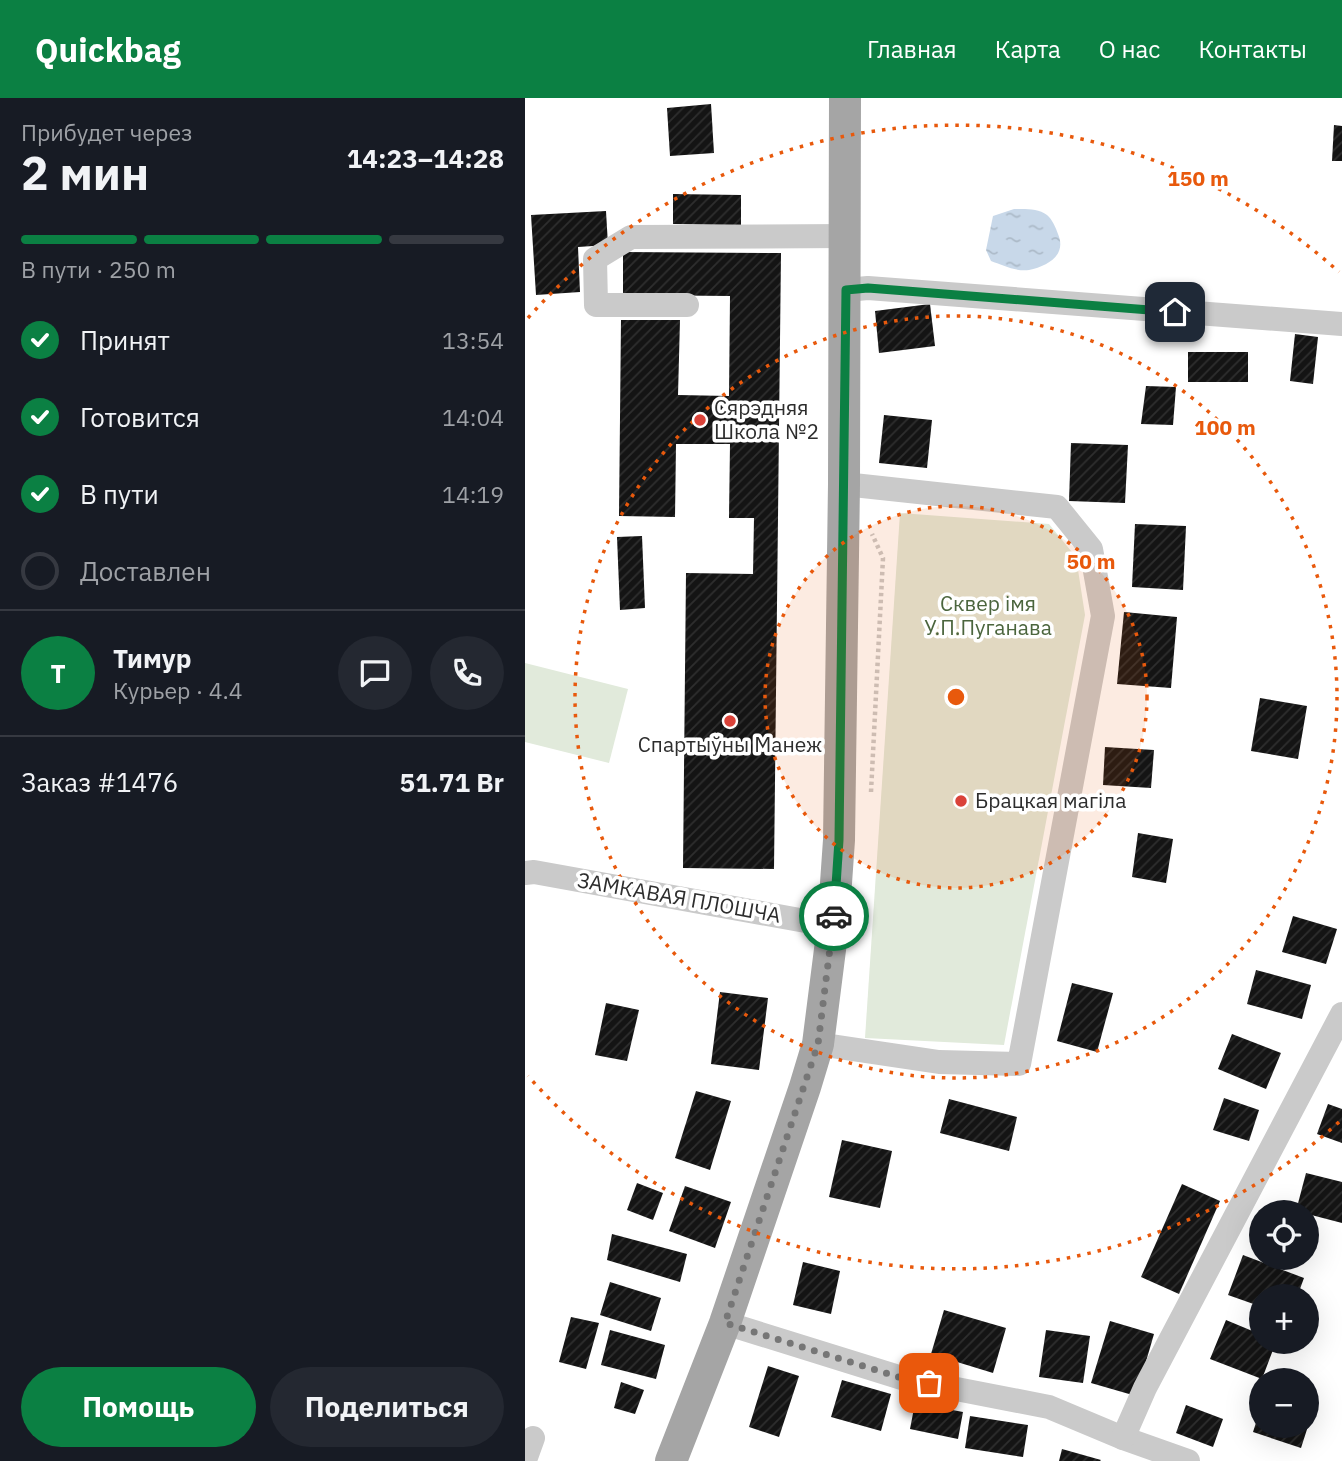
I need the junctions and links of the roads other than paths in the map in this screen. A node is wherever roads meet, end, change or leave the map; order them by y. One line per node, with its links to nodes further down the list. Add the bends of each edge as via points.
1 (845, 98): 2 (main road)
2 (846, 236): 3 (main road); 4 (street, via 631,237 595,259 596,304)
3 (846, 290): 5 (street); 6 (main road)
4 (687, 305)
5 (1342, 324)
6 (844, 484): 8 (main road, via 839,840); 10 (street, via 1057,507 1091,549 1103,616 1019,1064 939,1062)
7 (525, 873): 8 (street, ЗАМКАВАЯ ПЛОШЧА)
8 (833, 926): 10 (main road)
9 (1342, 1014): 12 (street)
10 (818, 1044): 11 (main road)
11 (725, 1323): 12 (street, via 905,1379 1049,1407); 13 (main road)
12 (1123, 1438): 14 (street)
13 (671, 1461)
14 (1188, 1461)

